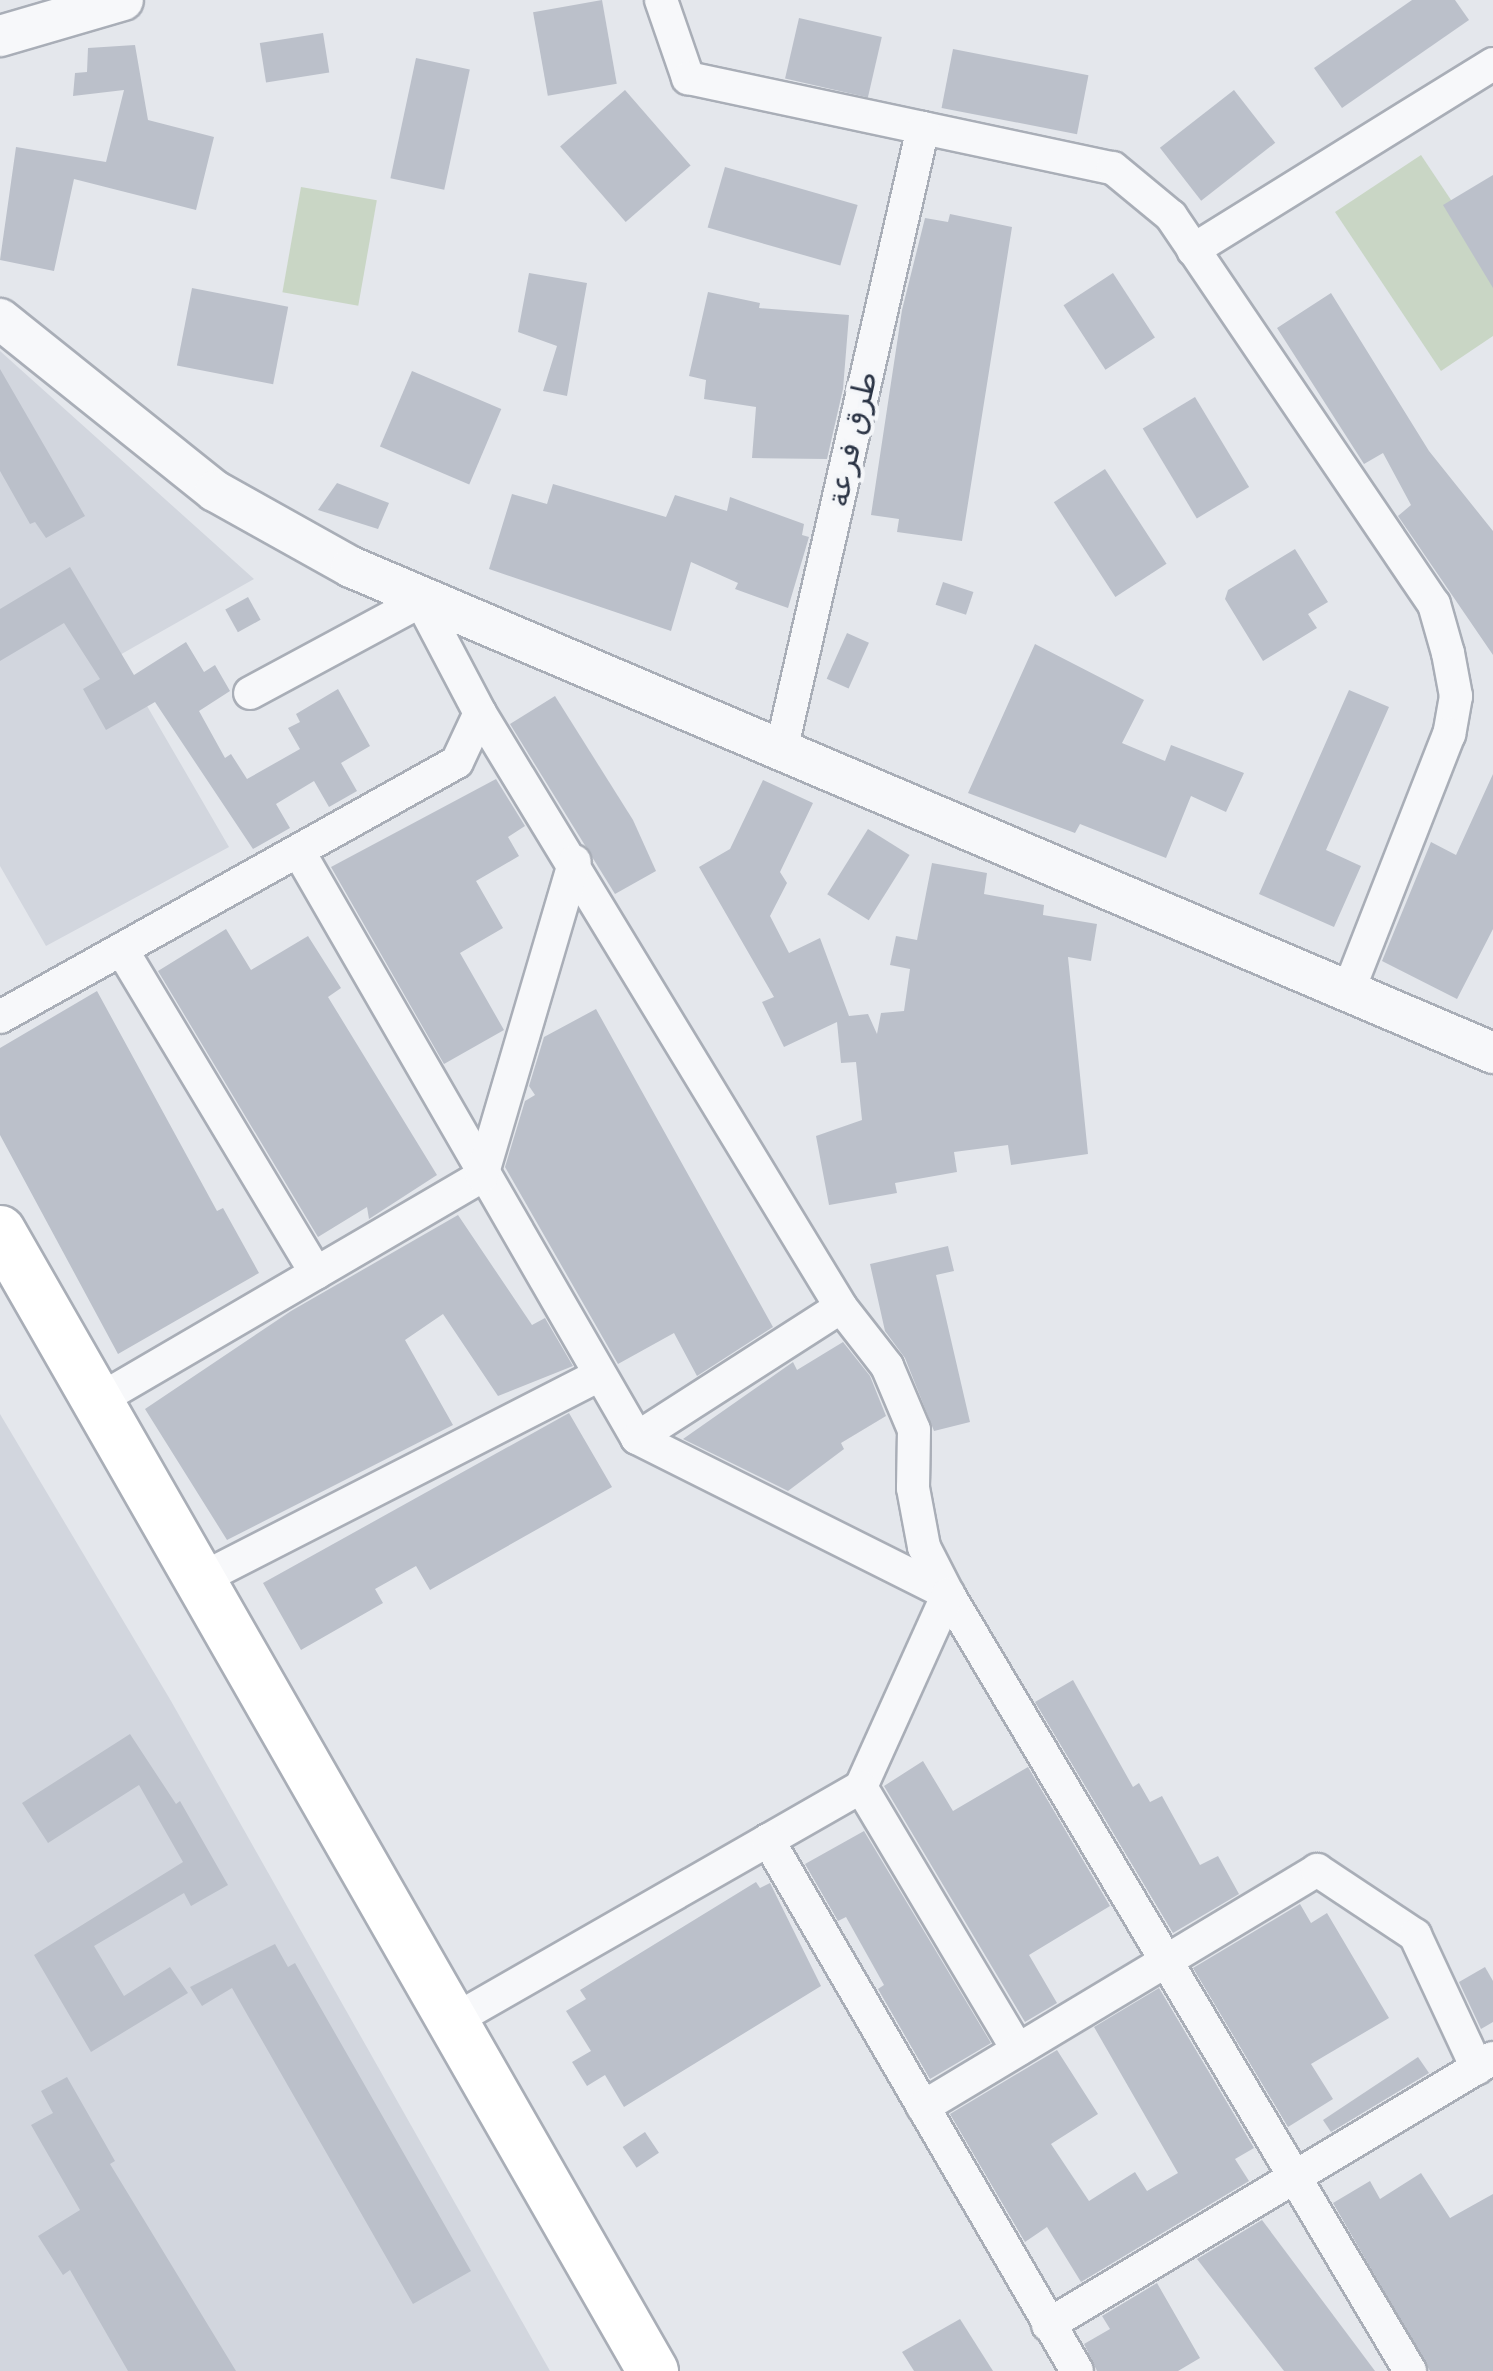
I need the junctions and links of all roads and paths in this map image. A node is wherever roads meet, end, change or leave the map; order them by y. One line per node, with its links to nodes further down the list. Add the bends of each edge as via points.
1 (124, 0): 3 (street)
2 (661, 0): 5 (street, via 688,78)
3 (0, 36)
4 (1493, 64): 6 (street)
5 (922, 128): 6 (street, via 1114,168 1172,216); 11 (street, طرق فرعة)
6 (1193, 250): 15 (street, via 1434,604 1448,653 1456,696 1449,734)
7 (0, 319): 8 (street, via 216,491)
8 (421, 601): 9 (street); 10 (street); 11 (street)
9 (250, 693)
10 (480, 713): 12 (street, via 457,762); 13 (street)
11 (781, 751): 15 (street)
12 (298, 852): 14 (street); 18 (street)
13 (576, 861): 18 (street); 21 (street)
14 (122, 950): 16 (street); 20 (street)
15 (1348, 992): 17 (street)
16 (0, 1017)
17 (1493, 1053)
18 (482, 1176): 20 (street); 22 (street)
19 (0, 1231): 23 (main road)
20 (316, 1273): 23 (street)
21 (841, 1307): 24 (street); 26 (street, via 887,1366 914,1430 913,1488 924,1546)
22 (596, 1377): 24 (street); 25 (street)
23 (97, 1401): 25 (main road)
24 (637, 1438): 26 (street)
25 (199, 1580): 30 (main road)
26 (948, 1594): 27 (street); 29 (street)
27 (860, 1787): 28 (street); 31 (street)
28 (768, 1840): 30 (street); 33 (street)
29 (1166, 1962): 31 (street); 32 (street, via 1318,1870 1415,1935); 34 (street)
30 (452, 2021): 36 (main road)
31 (1018, 2050): 33 (street)
32 (1485, 2063): 34 (street)
33 (923, 2107): 35 (street)
34 (1291, 2180): 35 (street); 38 (street)
35 (1048, 2325): 37 (street)
36 (652, 2371)
37 (1077, 2371)
38 (1410, 2371)

